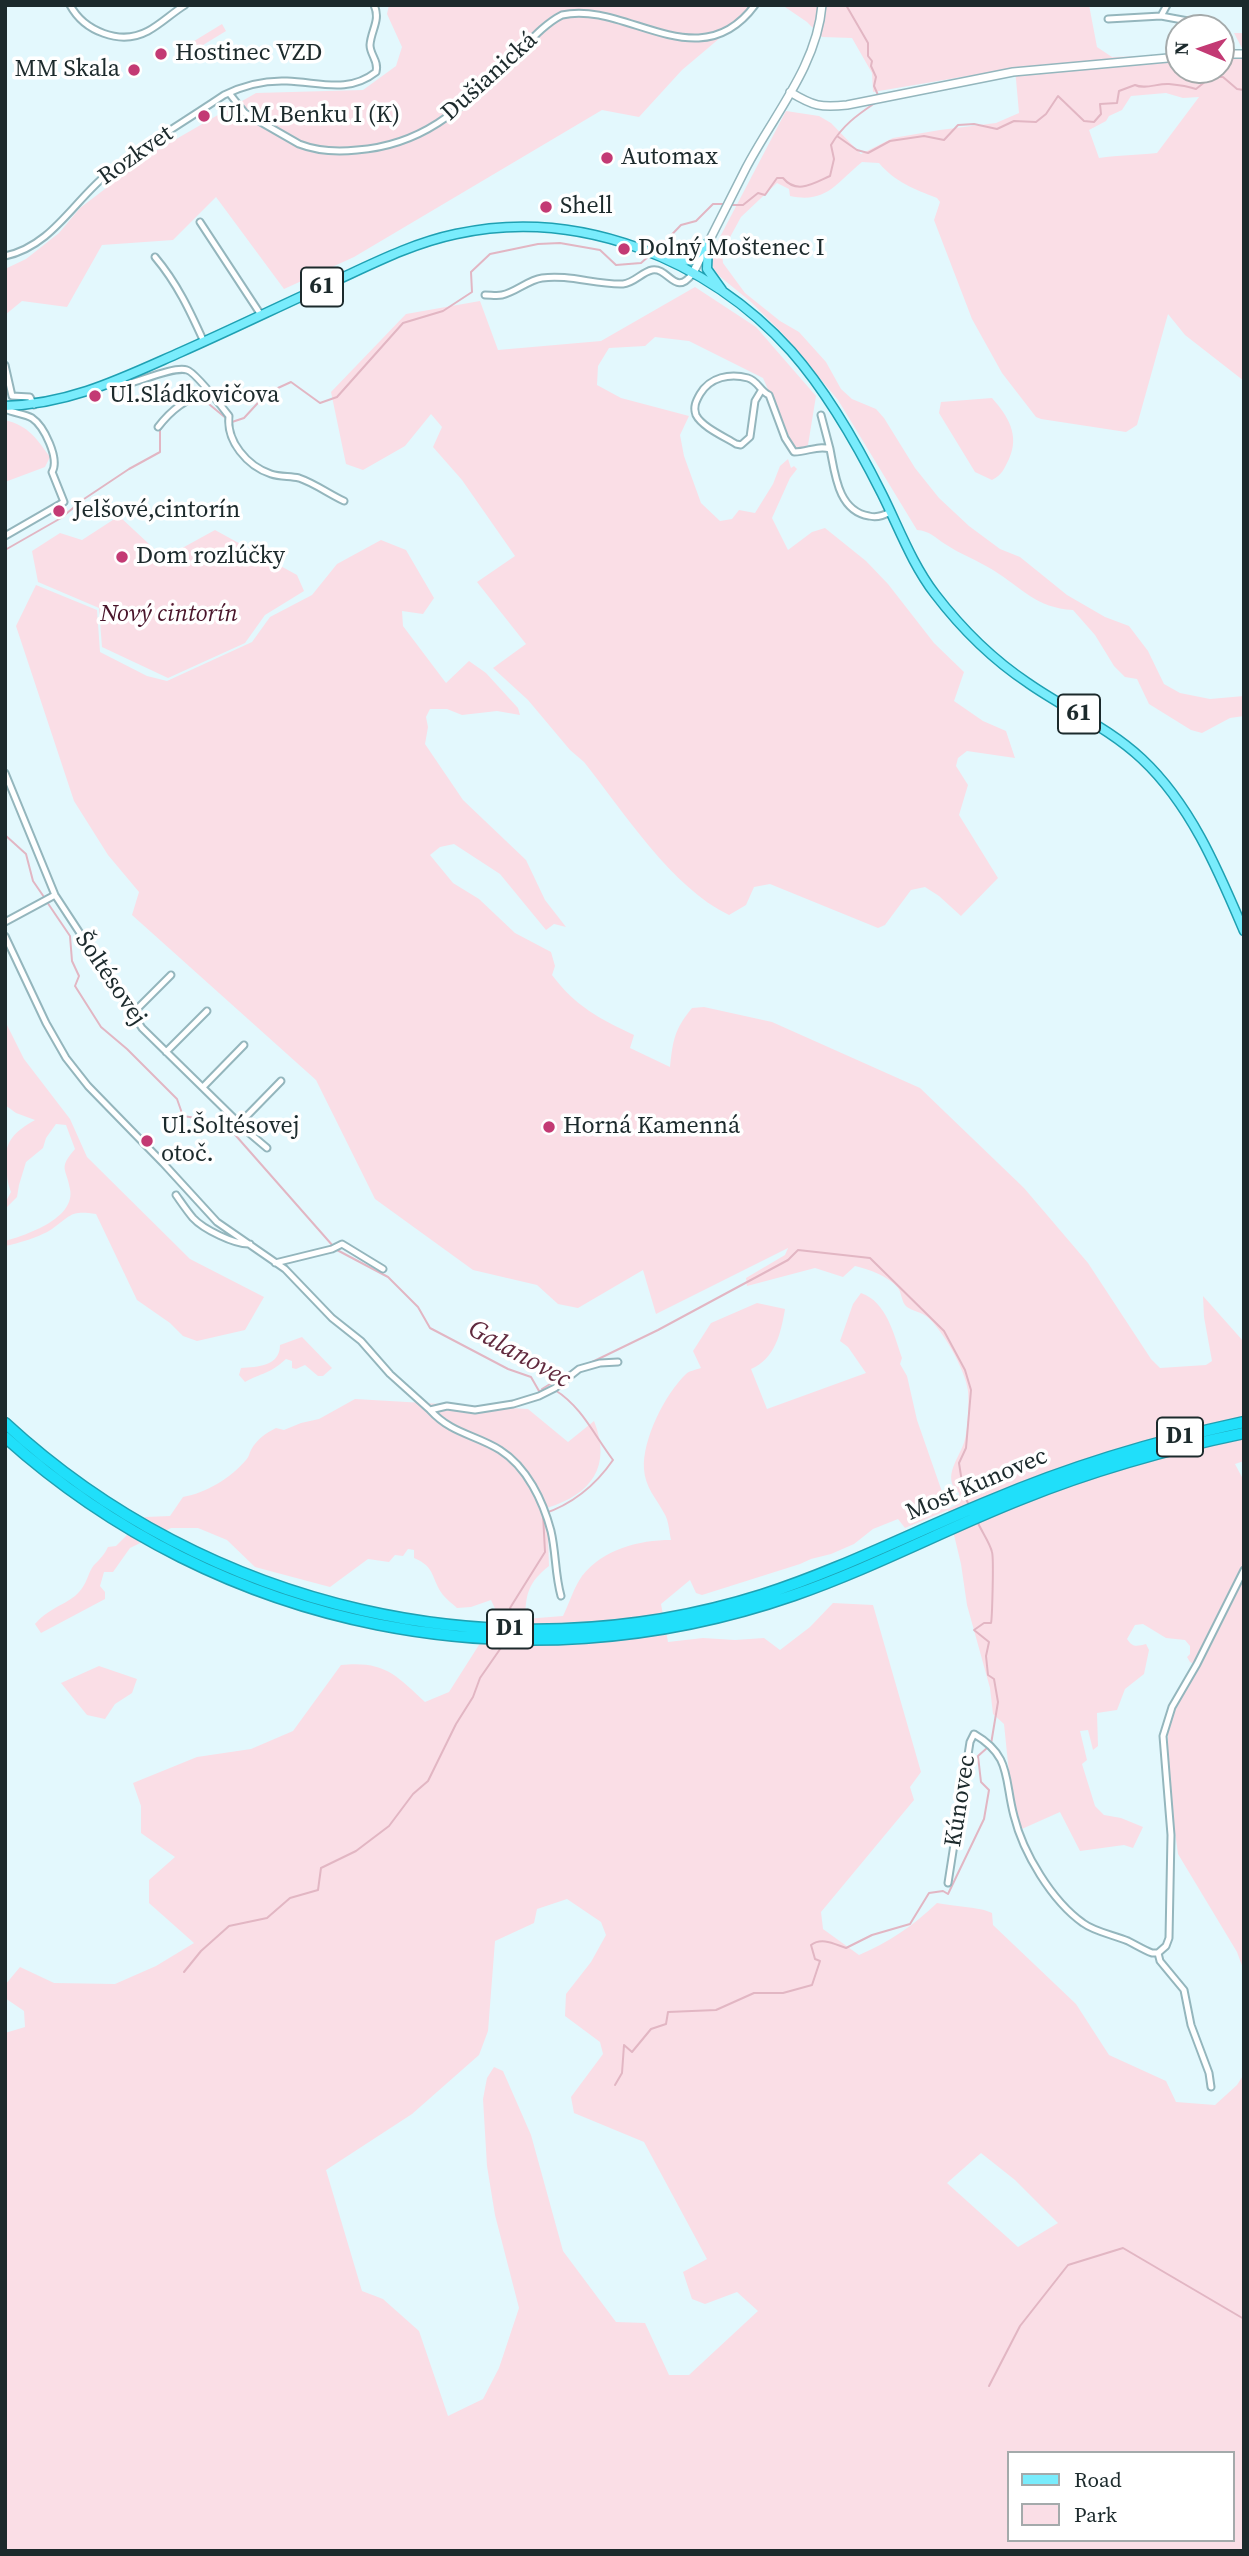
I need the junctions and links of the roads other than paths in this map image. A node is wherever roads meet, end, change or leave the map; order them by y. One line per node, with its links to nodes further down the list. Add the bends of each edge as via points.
1 (70, 5): 2 (street, via 96,31 131,36 149,31)
2 (185, 5)
3 (374, 5): 12 (street, Rozkvet, via 377,20 370,44 378,65 369,78 338,87 257,82)
4 (755, 5): 12 (street, Dušianická, via 736,25 698,35 601,8 571,11 545,27 448,118 419,135 374,149 308,148 245,113)
5 (822, 5): 11 (street, via 810,52)
6 (1167, 5): 7 (street)
7 (1161, 16): 8 (street); 9 (street)
8 (1165, 17)
9 (1108, 19)
10 (1165, 58): 11 (street, via 1013,72 824,107)
11 (790, 92): 14 (street)
12 (229, 93): 15 (street, Rozkvet, via 111,171 37,244)
13 (201, 222): 21 (street)
14 (708, 243): 17 (main road, via 691,261); 18 (street); 19 (main road, via 707,269)
15 (5, 256)
16 (155, 257): 22 (street, via 178,288)
17 (671, 261): 18 (main road, 61); 21 (main road, 61, via 606,237 558,229 465,232 385,258)
18 (693, 273): 19 (main road, 61); 20 (street, via 678,283 656,270 626,284 544,277 503,295)
19 (723, 293): 33 (main road, 61, via 789,349 812,378 851,437)
20 (485, 295)
21 (261, 316): 22 (main road, 61)
22 (204, 342): 24 (main road, 61)
23 (5, 365): 27 (street, via 12,396 30,397)
24 (118, 380): 26 (street, via 127,384 188,370); 27 (main road, 61, via 76,397)
25 (761, 391): 25 (street, via 751,379 722,377 703,389 695,413 741,445 750,438 755,401); 31 (street, via 774,403 794,452 820,446)
26 (207, 392): 30 (street, via 169,412); 32 (street, via 229,416 229,433 257,468 299,478)
27 (34, 405): 28 (main road, 61)
28 (5, 408): 34 (street, via 32,419 46,438 64,502)
29 (821, 415): 31 (street)
30 (158, 427)
31 (830, 449): 33 (street, via 844,501 859,514 876,517)
32 (344, 501)
33 (890, 512): 38 (main road, 61, via 928,584 999,663 1111,735 1172,791 1204,842)
34 (5, 537)
35 (5, 773): 36 (street, Šoltésovej)
36 (54, 895): 37 (street); 42 (street, Šoltésovej)
37 (5, 922)
38 (1244, 931)
39 (5, 936): 50 (street, via 46,1023 88,1086 216,1222)
40 (171, 975): 42 (street)
41 (207, 1011): 44 (street)
42 (132, 1014): 44 (street, Šoltésovej)
43 (244, 1045): 46 (street)
44 (166, 1052): 46 (street, Šoltésovej)
45 (281, 1081): 47 (street)
46 (203, 1087): 47 (street, Šoltésovej)
47 (240, 1123): 48 (street, Šoltésovej)
48 (267, 1148)
49 (176, 1195): 50 (street, via 195,1221 230,1241)
50 (250, 1244): 51 (street)
51 (275, 1263): 52 (street, via 342,1244); 54 (street)
52 (383, 1269)
53 (618, 1362): 54 (street, via 579,1369 555,1388 513,1404)
54 (430, 1410): 62 (street, via 447,1426 499,1449 521,1468 551,1532)
55 (1244, 1422): 59 (highway, D1, via 1136,1448)
56 (5, 1423): 60 (highway, D1)
57 (1244, 1433): 59 (highway, D1)
58 (5, 1437): 60 (highway, D1, via 66,1487)
59 (1079, 1472): 60 (highway, Most Kunovec / D1, via 986,1502 819,1586 768,1603 711,1619 579,1638 443,1635 322,1612 263,1593)
60 (119, 1517)
61 (1244, 1570): 64 (street, via 1171,1707 1163,1736 1171,1835 1170,1925 1166,1946)
62 (561, 1596)
63 (948, 1883): 64 (street, Kúnovec, via 974,1734 1000,1755 1014,1817 1049,1889 1084,1924)
64 (1158, 1953): 65 (street, via 1184,1990)
65 (1211, 2087)

